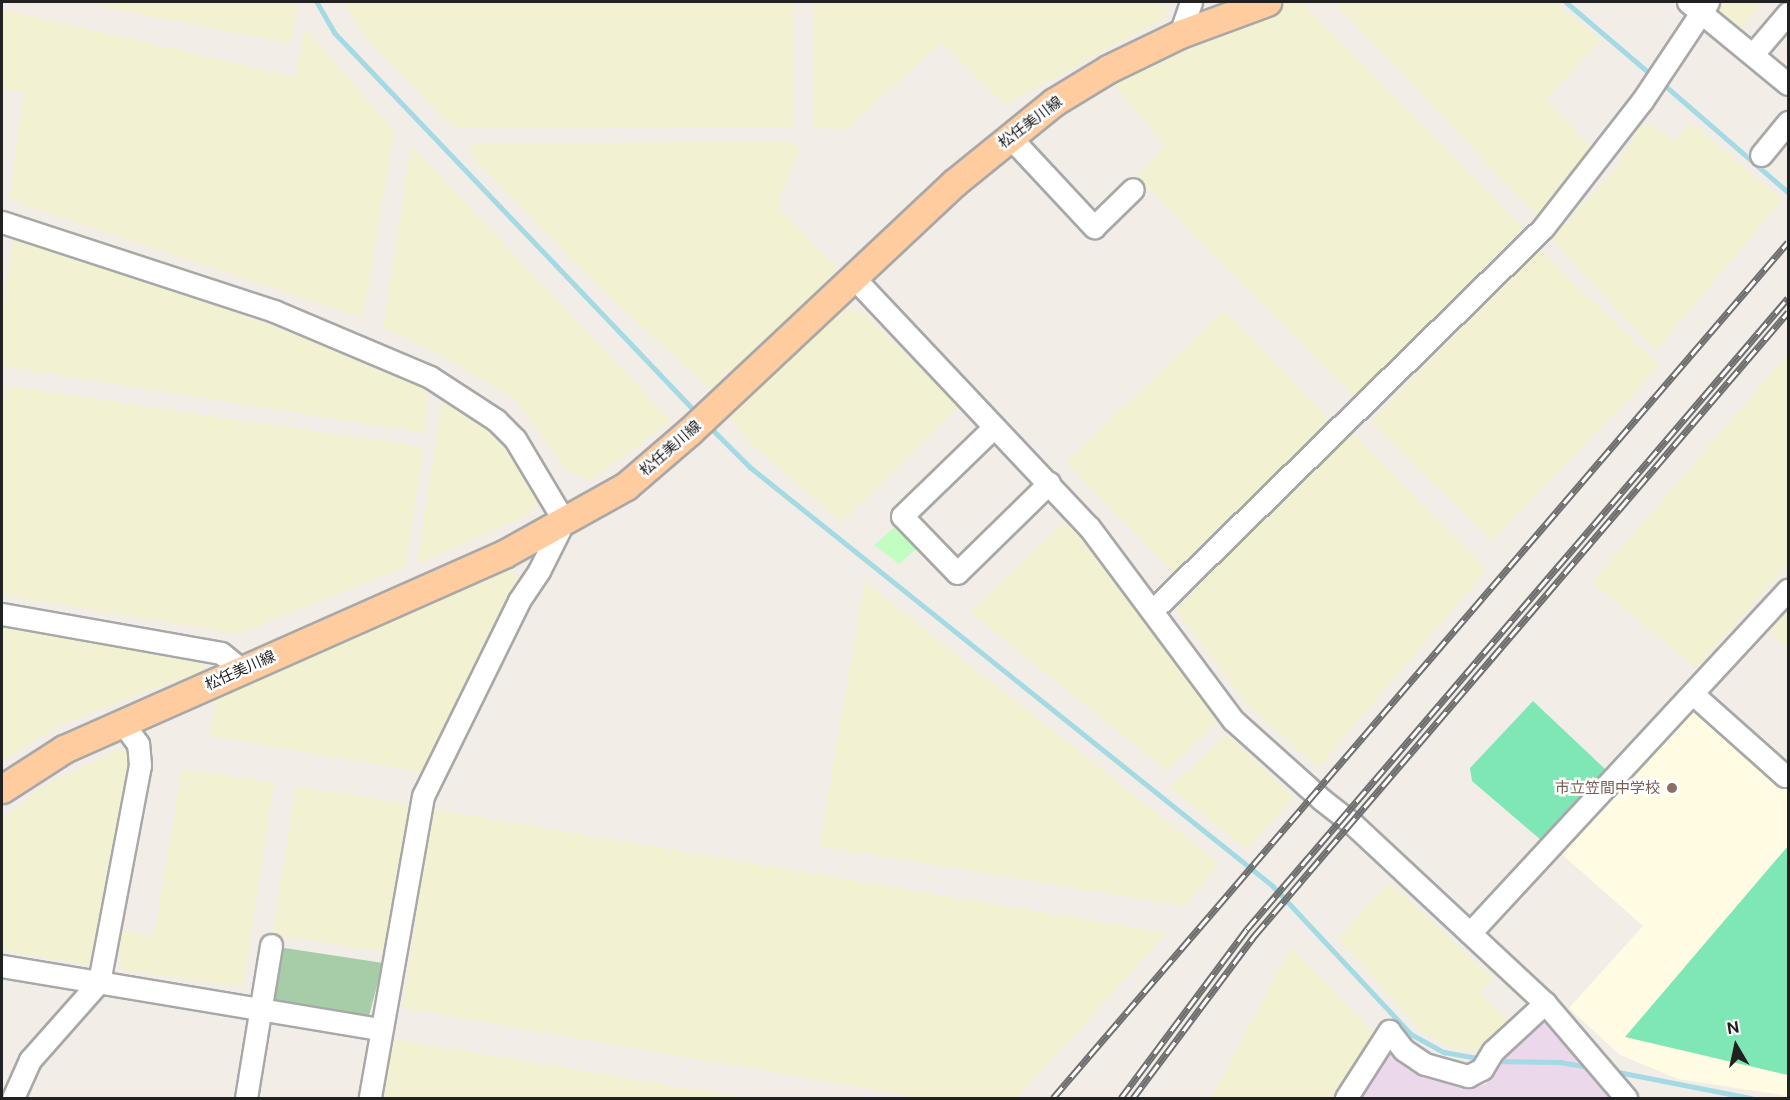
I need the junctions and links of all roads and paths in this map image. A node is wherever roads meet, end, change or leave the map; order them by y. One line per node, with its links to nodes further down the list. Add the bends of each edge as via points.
1 (1191, 2): 5 (street)
2 (1267, 2): 5 (main road, 松任美川線)
3 (1699, 5): 6 (street); 18 (street, via 1642,101 1543,228)
4 (1788, 12): 6 (street)
5 (1180, 34): 9 (main road, 松任美川線, via 1108,69 1054,102)
6 (1753, 54): 7 (street)
7 (1788, 84)
8 (1788, 122): 10 (street)
9 (1010, 136): 11 (street, via 1094,227); 13 (main road, 松任美川線, via 954,183)
10 (1761, 155)
11 (1133, 189)
12 (2, 226): 16 (street, via 273,311 430,377 496,420 515,439)
13 (855, 279): 14 (street); 16 (main road, 松任美川線, via 626,486)
14 (994, 427): 15 (street); 15 (street, via 902,516 957,573)
15 (1049, 483): 18 (street, via 1089,527)
16 (564, 521): 20 (main road, 松任美川線, via 504,554); 31 (street, via 519,602 423,796)
17 (1788, 590): 21 (street)
18 (1152, 611): 25 (street, via 1233,720)
19 (2, 614): 20 (street, via 221,652)
20 (241, 669): 22 (main road, 松任美川線)
21 (1693, 694): 23 (street, via 1785,776); 25 (street)
22 (123, 723): 24 (main road, 松任美川線, via 64,749); 28 (street, via 138,744 140,765)
23 (1788, 774)
24 (2, 789)
25 (1470, 933): 29 (street)
26 (271, 945): 30 (street)
27 (2, 966): 28 (street)
28 (99, 982): 30 (street); 34 (street, via 30,1060)
29 (1545, 1003): 37 (street, via 1493,1051 1482,1069 1468,1076 1425,1064 1404,1050 1389,1031); 38 (street)
30 (261, 1009): 31 (street); 35 (street)
31 (380, 1029): 36 (street)
32 (2, 1097): 33 (street)
33 (6, 1098)
34 (13, 1098)
35 (246, 1098)
36 (370, 1098)
37 (1346, 1098)
38 (1626, 1098)

